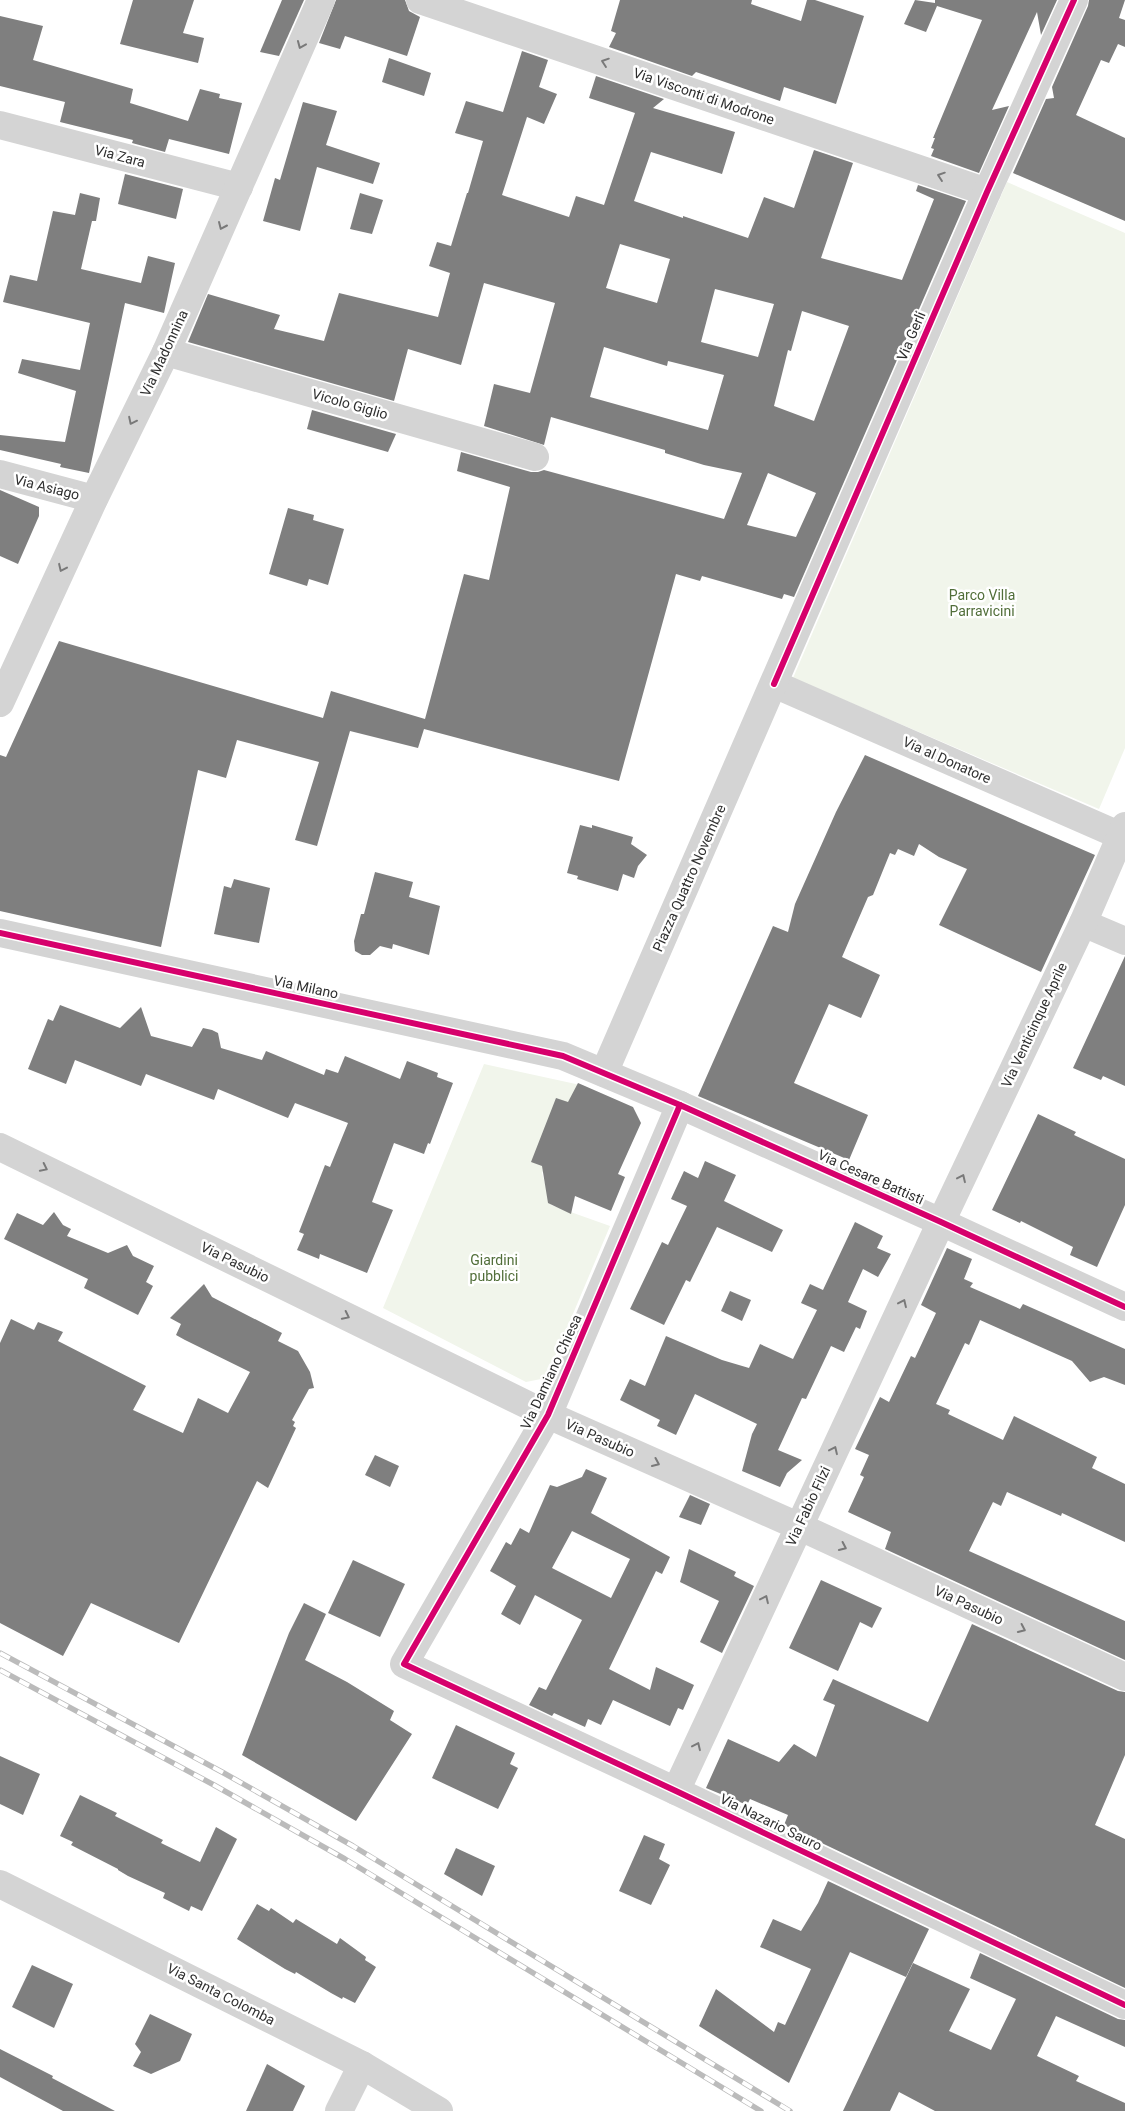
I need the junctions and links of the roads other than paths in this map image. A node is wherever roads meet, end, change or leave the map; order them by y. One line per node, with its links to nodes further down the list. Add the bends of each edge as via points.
1 (321, 0): 5 (street, Via Madonnina, one-way to 5)
2 (420, 0): 6 (street, Via Visconti di Modrone, one-way to 2)
3 (1074, 0): 6 (street, Via Gerli)
4 (0, 125): 5 (street, Via Zara)
5 (239, 187): 7 (street, Via Madonnina, one-way to 7)
6 (987, 192): 11 (street, Via Gerli)
7 (166, 352): 8 (street, Vicolo Giglio); 10 (street, Via Madonnina, one-way to 10)
8 (535, 457)
9 (0, 474): 10 (street, Via Asiago)
10 (94, 499): 12 (street, Via Madonnina, one-way to 12)
11 (774, 684): 13 (street, Via al Donatore); 17 (street, Piazza Quattro Novembre)
12 (0, 703)
13 (1123, 831): 14 (street, Via Venticinque Aprile)
14 (1083, 923): 16 (street); 20 (street, Via Venticinque Aprile, one-way to 14)
15 (0, 934): 17 (street, Via Milano, via 563,1056)
16 (1125, 941)
17 (604, 1073): 18 (street, Via Cesare Battisti)
18 (680, 1105): 20 (street, Via Cesare Battisti); 22 (street, Via Damiano Chiesa)
19 (0, 1147): 22 (street, Via Pasubio, one-way to 22)
20 (941, 1222): 21 (street, Via Cesare Battisti); 23 (street, Via Fabio Filzi, one-way to 20)
21 (1125, 1307)
22 (548, 1415): 23 (street, Via Pasubio, one-way to 23); 24 (street, Via Damiano Chiesa)
23 (798, 1526): 25 (street, Via Pasubio, one-way to 25); 26 (street, Via Fabio Filzi, one-way to 23)
24 (404, 1664): 26 (street, Via Nazario Sauro)
25 (1125, 1677)
26 (676, 1791): 28 (street, Via Nazario Sauro)
27 (0, 1884): 29 (street, Via Santa Colomba)
28 (1125, 2005)
29 (362, 2065): 30 (street); 31 (street, Via Santa Colomba)
30 (339, 2111)
31 (439, 2111)

